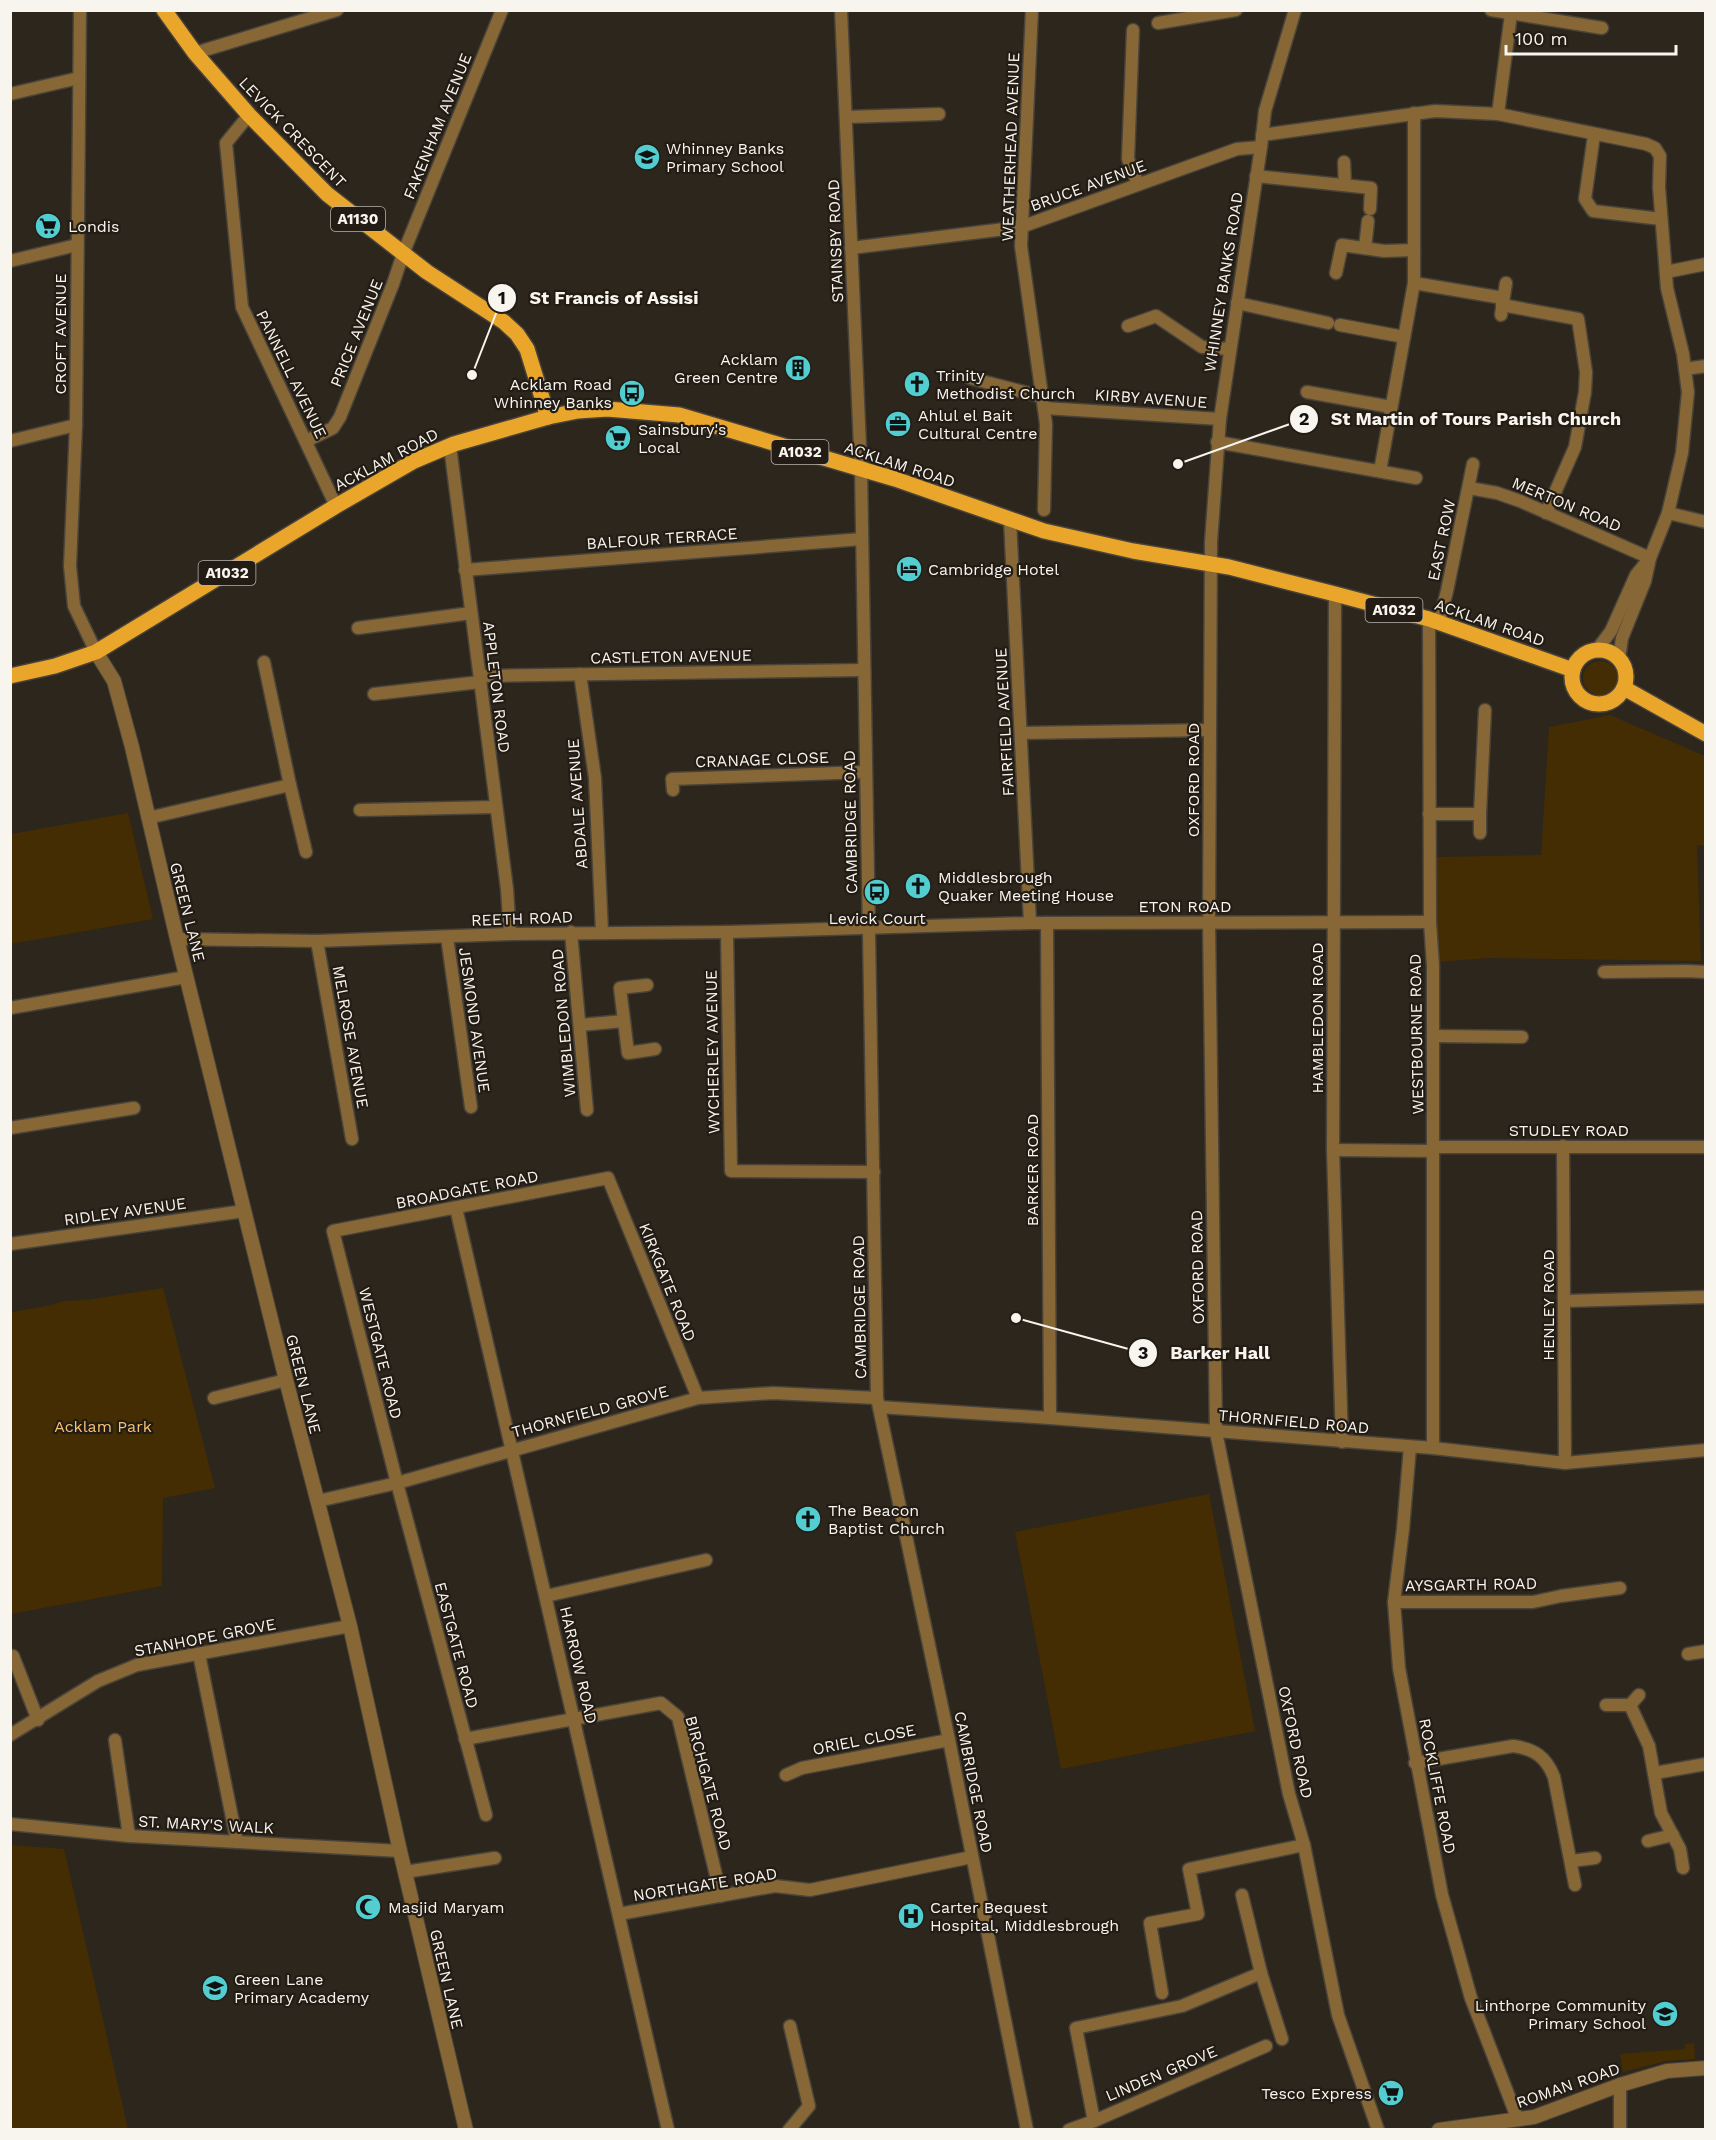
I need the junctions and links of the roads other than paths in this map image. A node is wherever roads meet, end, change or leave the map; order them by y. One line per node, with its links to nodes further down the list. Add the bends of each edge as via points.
1 (80, 10): 15 (street, CROFT AVENUE)
2 (164, 10): 14 (main road, LEVICK CRESCENT / A1130)
3 (337, 10): 14 (street)
4 (502, 10): 34 (street, FAKENHAM AVENUE)
5 (841, 10): 21 (street, STAINSBY ROAD)
6 (1032, 10): 29 (street, WEATHERHEAD AVENUE)
7 (1236, 10): 11 (street)
8 (1295, 10): 23 (street, WHINNEY BANKS ROAD, via 1265,111)
9 (1491, 10): 10 (street)
10 (1511, 14): 12 (street); 19 (street)
11 (1158, 24)
12 (1602, 28)
13 (1133, 30): 26 (street, via 1128,159)
14 (195, 53): 20 (main road, LEVICK CRESCENT / A1130)
15 (79, 78): 16 (street); 30 (street, CROFT AVENUE)
16 (10, 94)
17 (1414, 113): 19 (street, BRUCE AVENUE); 23 (street, BRUCE AVENUE); 33 (street)
18 (939, 114): 21 (street)
19 (1498, 114): 22 (street, BRUCE AVENUE)
20 (249, 115): 34 (main road, LEVICK CRESCENT / A1130, via 327,194); 56 (street, PANNELL AVENUE, via 226,143 242,307)
21 (847, 117): 31 (street, STAINSBY ROAD)
22 (1594, 135): 28 (street, BRUCE AVENUE, via 1655,148 1660,156); 28 (street, via 1585,199 1593,212)
23 (1261, 141): 25 (street, WHINNEY BANKS ROAD); 26 (street, BRUCE AVENUE)
24 (1344, 162): 27 (street)
25 (1256, 176): 27 (street); 41 (street, WHINNEY BANKS ROAD)
26 (1138, 184): 29 (street, BRUCE AVENUE)
27 (1345, 185): 32 (street, via 1371,188)
28 (1661, 219): 37 (street)
29 (1021, 227): 31 (street, BRUCE AVENUE); 50 (street, WEATHERHEAD AVENUE)
30 (77, 245): 35 (street); 54 (street, CROFT AVENUE)
31 (851, 248): 60 (street, STAINSBY ROAD)
32 (1365, 248): 33 (street); 38 (street, via 1342,245)
33 (1414, 250): 39 (street)
34 (403, 254): 52 (main road, LEVICK CRESCENT / A1130, via 517,334 527,349); 56 (street, PRICE AVENUE, via 340,417 333,428)
35 (10, 261)
36 (1706, 264): 37 (street)
37 (1666, 272): 47 (street)
38 (1336, 273)
39 (1414, 283): 42 (street); 44 (street)
40 (1506, 283): 42 (street)
41 (1237, 303): 44 (street); 45 (street, WHINNEY BANKS ROAD)
42 (1502, 306): 66 (street, via 1578,319 1586,372 1583,402 1575,447)
43 (1128, 326): 45 (street, via 1156,316 1202,347)
44 (1404, 337): 51 (street)
45 (1229, 349): 53 (street, WHINNEY BANKS ROAD)
46 (1706, 366): 47 (street)
47 (1685, 369): 67 (street, via 1688,392 1682,453)
48 (970, 378): 50 (street, KIRBY AVENUE)
49 (1307, 392): 51 (street)
50 (1044, 402): 53 (street, KIRBY AVENUE); 64 (street, WEATHERHEAD AVENUE)
51 (1391, 407): 61 (street)
52 (548, 417): 58 (main road, ACKLAM ROAD / A1032); 60 (main road, ACKLAM ROAD / A1032, via 607,409 679,415)
53 (1220, 419): 57 (street, WHINNEY BANKS ROAD)
54 (76, 425): 55 (street); 79 (street, CROFT AVENUE, via 71,586 74,606)
55 (10, 441)
56 (306, 441): 65 (street, PANNELL AVENUE)
57 (1217, 442): 61 (street); 72 (street, WHINNEY BANKS ROAD)
58 (450, 446): 65 (main road, ACKLAM ROAD / A1032, via 414,461); 73 (street, APPLETON ROAD)
59 (1473, 464): 63 (street, EAST ROW)
60 (861, 470): 68 (main road, ACKLAM ROAD / A1032); 70 (street, CAMBRIDGE ROAD)
61 (1380, 471): 62 (street)
62 (1416, 478)
63 (1469, 488): 66 (street, MERTON ROAD, via 1497,493); 76 (street, EAST ROW, via 1447,591)
64 (1048, 504)
65 (336, 506): 79 (main road, ACKLAM ROAD / A1032)
66 (1546, 513): 71 (street, MERTON ROAD)
67 (1668, 513): 69 (street); 71 (street)
68 (1010, 520): 72 (main road, ACKLAM ROAD / A1032, via 1078,539); 91 (street, FAIRFIELD AVENUE)
69 (1706, 522)
70 (862, 539): 73 (street, BALFOUR TERRACE); 82 (street, CAMBRIDGE ROAD)
71 (1650, 558): 78 (street, via 1636,574 1611,632); 80 (street)
72 (1210, 564): 74 (main road, ACKLAM ROAD / A1032); 90 (street, OXFORD ROAD)
73 (465, 570): 75 (street, APPLETON ROAD)
74 (1335, 594): 76 (main road, ACKLAM ROAD / A1032); 107 (street, HAMBLEDON ROAD)
75 (471, 613): 77 (street); 86 (street, APPLETON ROAD)
76 (1434, 621): 83 (main road, ACKLAM ROAD / A1032); 98 (street, WESTBOURNE ROAD)
77 (358, 628)
78 (1596, 651): 80 (main road); 83 (main road, via 1582,657)
79 (96, 652): 85 (main road, ACKLAM ROAD / A1032); 100 (street, GREEN LANE, via 114,681)
80 (1618, 659): 87 (main road, via 1625,673)
81 (264, 662): 94 (street)
82 (863, 670): 84 (street, CASTLETON AVENUE); 93 (street, CAMBRIDGE ROAD)
83 (1574, 670): 87 (main road, via 1575,688 1594,704 1612,701)
84 (580, 674): 86 (street, CASTLETON AVENUE); 110 (street, ABDALE AVENUE, via 595,778)
85 (10, 676)
86 (480, 679): 88 (street, CASTLETON AVENUE); 96 (street, APPLETON ROAD)
87 (1624, 688): 92 (main road)
88 (374, 694)
89 (1485, 711): 99 (street)
90 (1209, 730): 91 (street); 106 (street, OXFORD ROAD)
91 (1022, 733): 105 (street, FAIRFIELD AVENUE)
92 (1706, 734)
93 (865, 772): 95 (street, CRANAGE CLOSE, via 672,779); 108 (street, CAMBRIDGE ROAD)
94 (290, 784): 100 (street); 102 (street)
95 (673, 790)
96 (496, 807): 97 (street); 112 (street, APPLETON ROAD)
97 (360, 810)
98 (1429, 814): 99 (street); 104 (street, WESTBOURNE ROAD)
99 (1480, 814): 101 (street)
100 (148, 818): 114 (street, GREEN LANE)
101 (1480, 833)
102 (306, 852)
103 (1047, 922): 105 (street, ETON ROAD); 106 (street, ETON ROAD); 147 (street, BARKER ROAD)
104 (1430, 922): 107 (street, ETON ROAD); 123 (street, WESTBOURNE ROAD)
105 (1030, 923): 108 (street, ETON ROAD)
106 (1209, 923): 107 (street, ETON ROAD); 148 (street, OXFORD ROAD)
107 (1333, 923): 134 (street, HAMBLEDON ROAD)
108 (869, 928): 111 (street, REETH ROAD); 135 (street, CAMBRIDGE ROAD)
109 (571, 932): 110 (street, REETH ROAD); 112 (street, REETH ROAD); 122 (street, WIMBLEDON ROAD)
110 (602, 932): 111 (street, REETH ROAD)
111 (727, 932): 135 (street, WYCHERLEY AVENUE, via 731,1171)
112 (510, 934): 113 (street, REETH ROAD)
113 (447, 937): 115 (street, REETH ROAD); 127 (street, JESMOND AVENUE)
114 (177, 939): 115 (street, REETH ROAD); 118 (street, GREEN LANE)
115 (317, 941): 130 (street, MELROSE AVENUE)
116 (1604, 972): 117 (street)
117 (1706, 972)
118 (186, 977): 120 (street); 138 (street, GREEN LANE)
119 (647, 985): 121 (street, via 620,988)
120 (10, 1008)
121 (624, 1021): 122 (street); 125 (street, via 628,1053)
122 (580, 1025): 128 (street, WIMBLEDON ROAD)
123 (1433, 1036): 124 (street); 133 (street, WESTBOURNE ROAD)
124 (1522, 1037)
125 (655, 1049)
126 (134, 1107): 129 (street)
127 (471, 1107)
128 (587, 1110)
129 (10, 1128)
130 (352, 1139)
131 (1563, 1146): 132 (street, STUDLEY ROAD); 133 (street, STUDLEY ROAD); 142 (street, HENLEY ROAD)
132 (1706, 1148)
133 (1433, 1149): 134 (street, STUDLEY ROAD); 151 (street, WESTBOURNE ROAD)
134 (1333, 1150): 149 (street, HAMBLEDON ROAD)
135 (874, 1172): 146 (street, CAMBRIDGE ROAD)
136 (608, 1178): 137 (street, BROADGATE ROAD); 145 (street, KIRKGATE ROAD)
137 (456, 1208): 139 (street, BROADGATE ROAD); 152 (street, HARROW ROAD)
138 (244, 1211): 140 (street, RIDLEY AVENUE); 143 (street, GREEN LANE)
139 (333, 1231): 155 (street, WESTGATE ROAD)
140 (11, 1241)
141 (1706, 1297): 142 (street)
142 (1565, 1301): 154 (street, HENLEY ROAD)
143 (286, 1380): 144 (street); 156 (street, GREEN LANE)
144 (214, 1398)
145 (699, 1398): 146 (street, THORNFIELD GROVE, via 773,1393); 152 (street, THORNFIELD GROVE)
146 (878, 1403): 147 (street, THORNFIELD ROAD); 174 (street, CAMBRIDGE ROAD)
147 (1050, 1418): 148 (street, THORNFIELD ROAD)
148 (1216, 1432): 149 (street, THORNFIELD ROAD); 185 (street, OXFORD ROAD, via 1289,1794)
149 (1342, 1442): 150 (street, THORNFIELD ROAD)
150 (1410, 1447): 151 (street, THORNFIELD ROAD); 160 (street, ROCKLIFFE ROAD)
151 (1433, 1448): 154 (street, THORNFIELD ROAD)
152 (513, 1449): 155 (street, THORNFIELD GROVE); 159 (street, HARROW ROAD)
153 (1706, 1450): 154 (street, THORNFIELD ROAD)
154 (1565, 1463)
155 (397, 1483): 156 (street, THORNFIELD GROVE); 172 (street, EASTGATE ROAD)
156 (318, 1501): 161 (street, GREEN LANE)
157 (706, 1560): 159 (street)
158 (1620, 1588): 160 (street, AYSGARTH ROAD, via 1533,1602)
159 (546, 1596): 170 (street, HARROW ROAD)
160 (1394, 1602): 175 (street, ROCKLIFFE ROAD, via 1399,1668)
161 (350, 1626): 163 (street, STANHOPE GROVE); 186 (street, GREEN LANE)
162 (1706, 1651): 164 (street)
163 (199, 1654): 169 (street, STANHOPE GROVE, via 137,1665 98,1681); 184 (street)
164 (1688, 1654)
165 (13, 1656): 169 (street)
166 (1639, 1695): 168 (street)
167 (1606, 1705): 168 (street)
168 (1630, 1705): 177 (street)
169 (38, 1720): 171 (street, STANHOPE GROVE)
170 (575, 1720): 172 (street, BIRCHGATE ROAD); 195 (street, BIRCHGATE ROAD, via 661,1703 678,1717); 196 (street, HARROW ROAD)
171 (10, 1735)
172 (465, 1739): 179 (street, EASTGATE ROAD)
173 (116, 1740): 182 (street)
174 (949, 1740): 178 (street, ORIEL CLOSE, via 802,1768); 187 (street, CAMBRIDGE ROAD)
175 (1415, 1763): 190 (street, via 1513,1746 1541,1756 1554,1777); 204 (street, ROCKLIFFE ROAD, via 1442,1896 1471,1998)
176 (1706, 1764): 177 (street)
177 (1655, 1773): 181 (street, via 1656,1793)
178 (786, 1775)
179 (486, 1815)
180 (10, 1824): 182 (street, ST. MARY'S WALK)
181 (1673, 1834): 183 (street); 191 (street)
182 (129, 1836): 184 (street, ST. MARY'S WALK)
183 (1648, 1841)
184 (237, 1842): 186 (street, ST. MARY'S WALK)
185 (1304, 1845): 198 (street, via 1189,1869 1198,1914 1150,1923); 211 (street, OXFORD ROAD, via 1338,2015)
186 (400, 1851): 192 (street, GREEN LANE)
187 (972, 1857): 195 (street, NORTHGATE ROAD, via 810,1890 775,1886); 209 (street, CAMBRIDGE ROAD)
188 (495, 1858): 192 (street)
189 (1595, 1858): 190 (street)
190 (1571, 1861): 193 (street)
191 (1683, 1868)
192 (405, 1872): 206 (street, GREEN LANE)
193 (1575, 1885)
194 (1242, 1895): 197 (street)
195 (721, 1896): 196 (street, NORTHGATE ROAD)
196 (619, 1914): 207 (street, HARROW ROAD)
197 (1261, 1973): 200 (street); 205 (street, via 1182,2006 1077,2028)
198 (1162, 1993)
199 (790, 2026): 208 (street, via 809,2106)
200 (1282, 2039)
201 (1266, 2046): 205 (street, LINDEN GROVE)
202 (1706, 2068): 203 (street, ROMAN ROAD, via 1667,2071)
203 (1620, 2085): 204 (street, ROMAN ROAD); 213 (street)
204 (1518, 2120): 212 (street, ROMAN ROAD)
205 (1094, 2121): 210 (street, LINDEN GROVE)
206 (466, 2130)
207 (668, 2130)
208 (789, 2130)
209 (1027, 2130)
210 (1069, 2130)
211 (1378, 2130)
212 (1440, 2130)
213 (1620, 2130)

